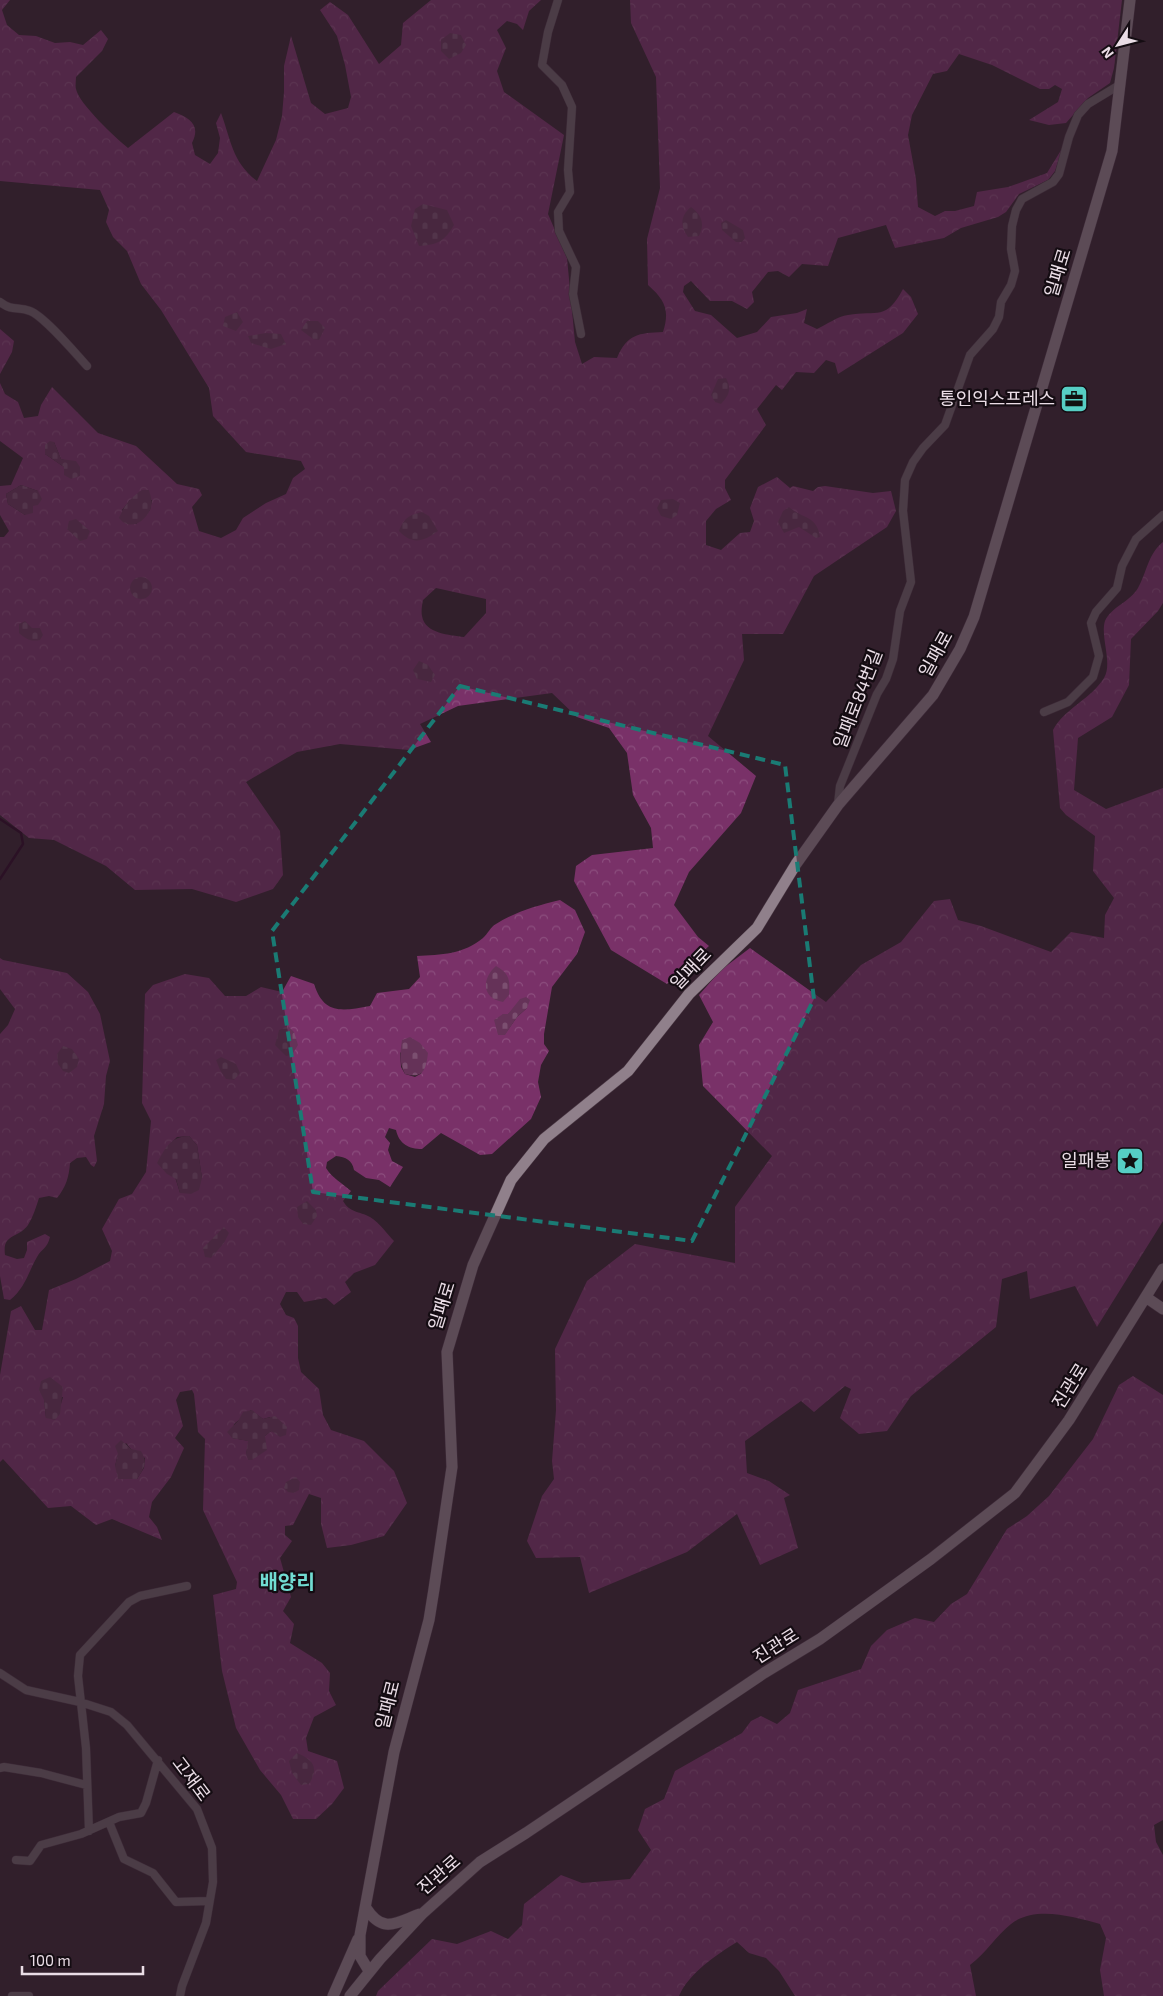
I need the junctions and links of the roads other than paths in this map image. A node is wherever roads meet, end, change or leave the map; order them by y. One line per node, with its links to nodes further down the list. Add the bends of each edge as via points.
1 (558, 0): 5 (street, via 542,65 562,84 572,108 568,170 570,192 558,212 559,231 576,267 573,294)
2 (1130, 0): 3 (street, 일패로)
3 (1121, 84): 9 (street, 일패로, via 1112,151 974,617 960,649 932,695); 9 (street, 일패로84번길, via 1088,104 1078,115 1059,174 1053,182 1022,199 1012,226 1015,271 1001,302 999,316 993,329 970,355 945,425 923,448 905,480 903,511 911,582 900,611 893,660 840,786)
4 (0, 302): 6 (street, via 9,308 30,310)
5 (581, 334)
6 (87, 366)
7 (1163, 516): 8 (street, via 1136,539 1122,566 1117,588 1096,612 1091,623 1099,656 1092,676 1068,702)
8 (1044, 712)
9 (838, 805): 23 (street, 일패로, via 796,864 757,928 689,994 628,1071 544,1139 511,1180 473,1265 447,1352 452,1467 433,1597 394,1752)
10 (1163, 1269): 11 (street, 진관로)
11 (1147, 1298): 12 (street); 24 (street, 진관로, via 1069,1420 1015,1493 820,1639 480,1862)
12 (1163, 1309)
13 (187, 1586): 15 (street, via 140,1596 129,1602 80,1654)
14 (0, 1673): 15 (street, 고재로, via 26,1690)
15 (80, 1702): 16 (street, 고재로, via 110,1712 127,1725); 18 (street, via 86,1748)
16 (158, 1760): 19 (street, via 140,1813); 22 (street, 고재로, via 197,1809 212,1848 213,1882)
17 (0, 1768): 18 (street, via 41,1773)
18 (86, 1785): 20 (street)
19 (110, 1822): 20 (street); 22 (street, via 124,1859 153,1873 176,1902)
20 (89, 1831): 21 (street, via 41,1845 30,1860)
21 (16, 1860)
22 (209, 1901): 29 (street, 고재로, via 206,1923)
23 (366, 1908): 24 (street, via 374,1920 384,1925); 25 (street, 일패로)
24 (422, 1914): 26 (street, 진관로)
25 (360, 1935): 26 (street, 일패로, via 360,1956); 30 (street)
26 (370, 1971): 31 (street, 진관로)
27 (12, 1996): 28 (street)
28 (29, 1996)
29 (180, 1996)
30 (333, 1996)
31 (350, 1996)

